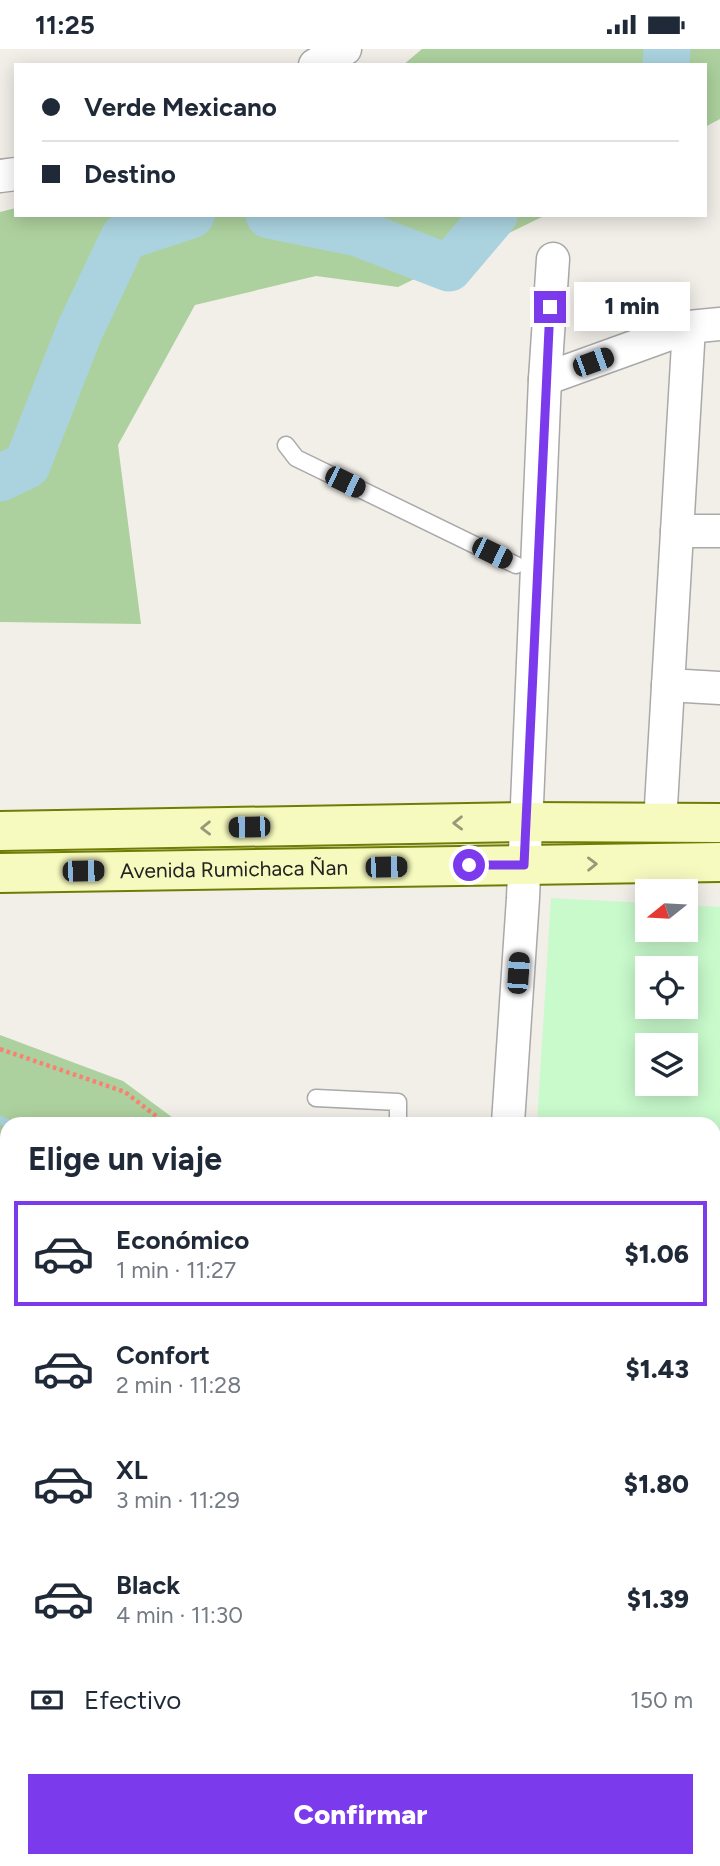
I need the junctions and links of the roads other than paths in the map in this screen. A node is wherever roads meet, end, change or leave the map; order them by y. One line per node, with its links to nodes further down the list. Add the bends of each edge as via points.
1 (345, 49): 2 (street)
2 (319, 63)
3 (553, 259): 6 (street)
4 (720, 324): 5 (street)
5 (689, 327): 6 (street); 8 (street)
6 (545, 379): 10 (street)
7 (286, 445): 10 (lane, via 296,458)
8 (677, 531): 9 (street); 11 (street)
9 (720, 531)
10 (526, 570): 13 (street)
11 (668, 685): 12 (street); 14 (street)
12 (720, 688)
13 (526, 822): 14 (main road, Avenida Rumichaca Ñan); 16 (main road, Avenida Rumichaca Ñan, one-way to 16); 18 (street)
14 (660, 823): 15 (main road, Avenida Rumichaca Ñan)
15 (720, 823)
16 (0, 831)
17 (720, 862): 18 (main road, Avenida Rumichaca Ñan, one-way to 17)
18 (524, 865): 19 (main road, Avenida Rumichaca Ñan); 22 (street)
19 (0, 873)
20 (316, 1098): 21 (lane, via 398,1102)
21 (398, 1117)
22 (508, 1117)

